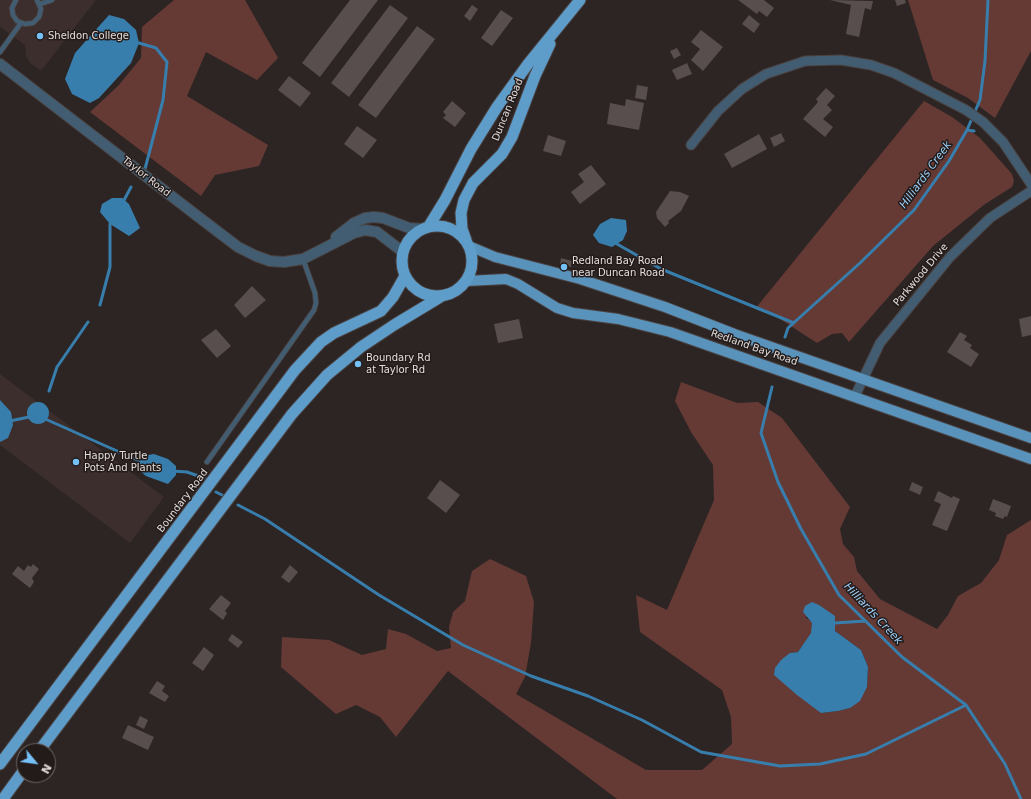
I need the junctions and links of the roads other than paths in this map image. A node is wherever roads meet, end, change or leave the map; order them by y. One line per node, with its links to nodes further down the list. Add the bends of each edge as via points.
1 (15, 0): 5 (lane, via 13,15)
2 (52, 0): 3 (lane)
3 (38, 2): 5 (lane, via 40,13 36,20 29,24)
4 (577, 4): 11 (highway, Duncan Road, via 497,107 471,149 445,200); 12 (highway, Duncan Road, via 550,43 506,148 469,189 461,212 462,229)
5 (21, 23): 6 (lane)
6 (0, 52)
7 (0, 64): 14 (street, Taylor Road, via 238,247 270,261)
8 (691, 145): 9 (street, via 718,112 742,90 766,74 805,61 841,60 871,65 913,82 966,110 984,122 1003,142)
9 (1031, 184)
10 (1031, 191): 18 (street, Parkwood Drive, via 990,218 950,257 880,343)
11 (426, 227): 12 (highway, via 450,228); 13 (highway, via 410,238); 14 (street, Taylor Road, via 410,228 383,218 365,218)
12 (468, 243): 16 (highway, via 473,264); 18 (main road, Redland Bay Road, via 495,257 665,307)
13 (403, 252): 14 (street, Taylor Road, via 377,232 365,230); 15 (highway)
14 (303, 259): 22 (lane, via 316,302 314,310)
15 (405, 276): 17 (highway, via 420,292); 24 (highway, Boundary Road, via 381,311 334,334 308,354 294,370)
16 (467, 281): 17 (highway, via 456,291); 19 (main road, Redland Bay Road, via 506,279 557,308 573,313 624,320 670,332)
17 (442, 296): 23 (highway, via 361,347 327,375 292,414)
18 (863, 380): 19 (street, Parkwood Drive); 20 (main road, Redland Bay Road)
19 (856, 396): 21 (main road, Redland Bay Road)
20 (1031, 438)
21 (1031, 458)
22 (207, 462)
23 (45, 743)
24 (0, 764)
25 (16, 781): 26 (highway)
26 (3, 799)

